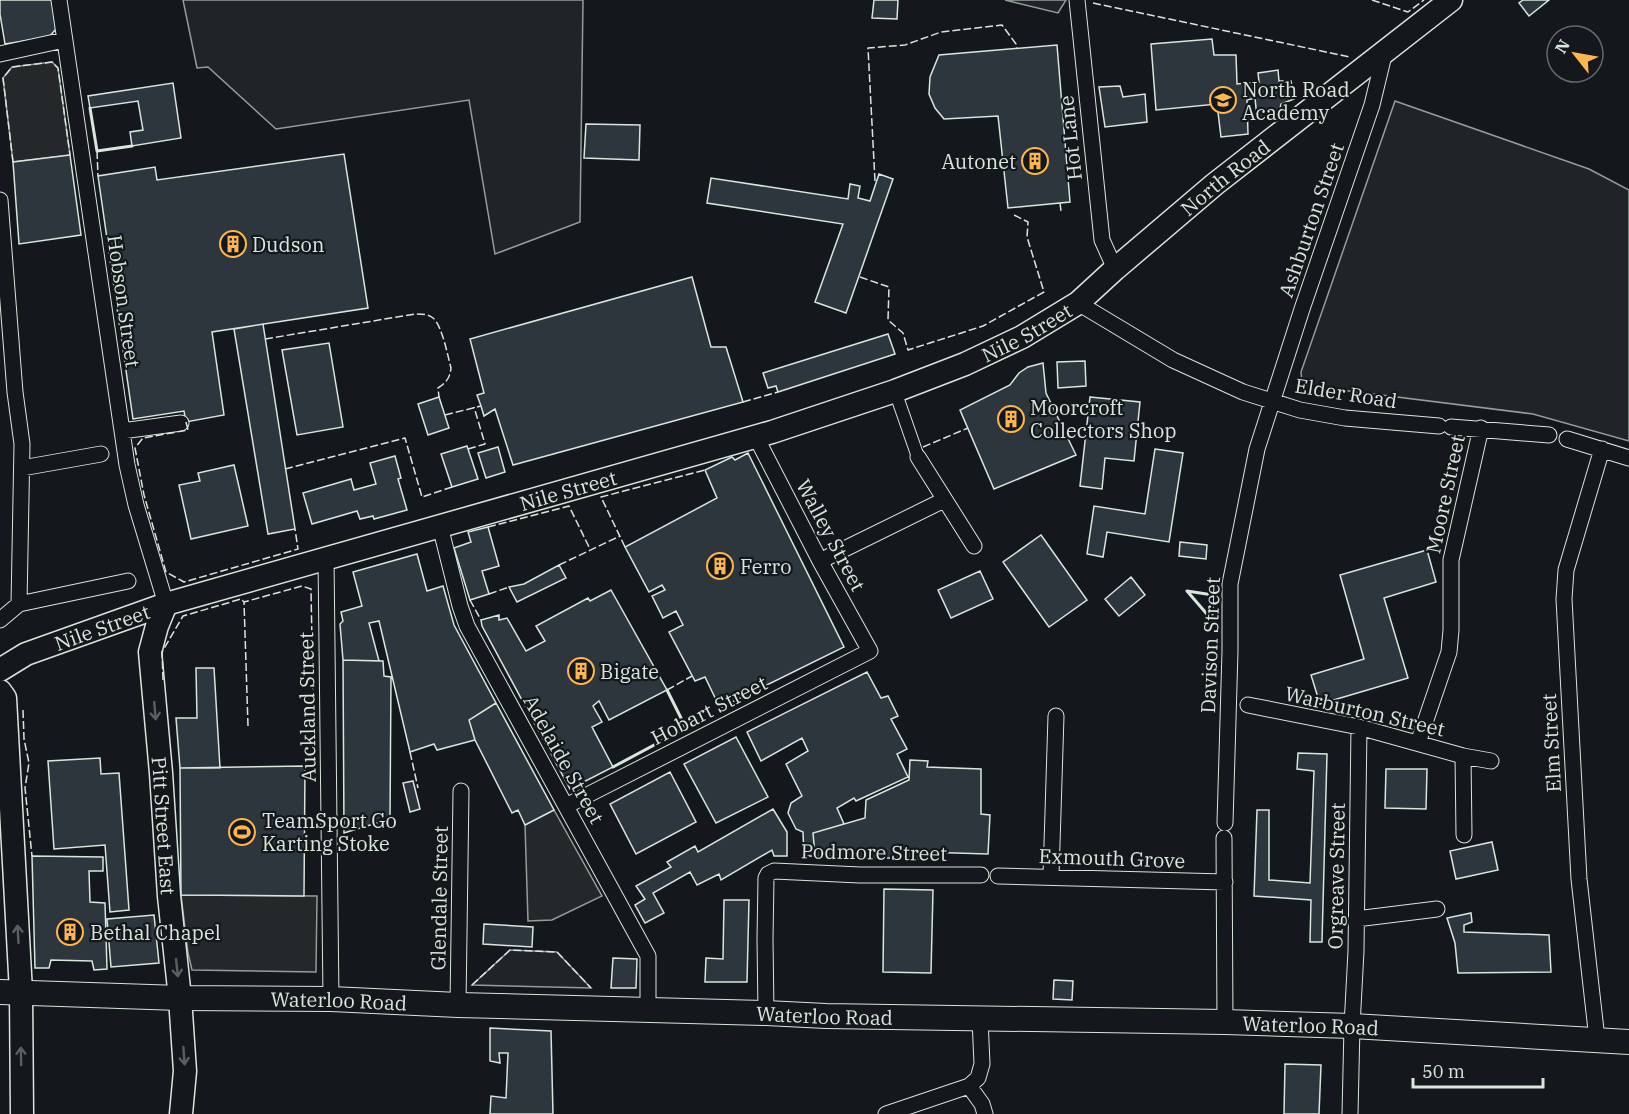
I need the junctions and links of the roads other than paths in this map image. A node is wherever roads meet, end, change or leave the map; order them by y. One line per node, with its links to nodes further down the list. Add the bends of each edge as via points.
1 (59, 0): 4 (street, Hobson Street)
2 (1077, 0): 8 (street, Hot Lane, via 1102,240)
3 (1451, 0): 5 (main road, North Road)
4 (64, 40): 6 (street); 16 (street, Hobson Street)
5 (1385, 51): 8 (main road, North Road, via 1215,184); 13 (street, Ashburton Street, via 1372,105)
6 (0, 54)
7 (0, 200): 9 (street)
8 (1115, 269): 10 (main road, Nile Street)
9 (3, 282): 12 (street)
10 (1078, 303): 11 (main road, Nile Street, via 1022,337); 13 (street, Elder Road, via 1173,360)
11 (895, 391): 18 (main road, Nile Street); 22 (street)
12 (7, 394): 24 (street, via 22,444)
13 (1272, 401): 15 (street, Elder Road, via 1345,418); 39 (street, Davison Street, via 1257,449 1230,584)
14 (181, 423): 16 (street)
15 (1481, 428): 17 (street, Elder Road); 43 (street, Moore Street, via 1451,560 1449,652)
16 (122, 431): 32 (street, Hobson Street, via 136,505)
17 (1549, 435): 19 (street, Elder Road)
18 (756, 437): 26 (main road, Nile Street); 29 (street, Walley Street)
19 (1567, 439): 20 (street, Elder Road)
20 (1602, 449): 23 (street, Elder Road); 64 (street, Elm Street, via 1566,570 1564,598 1579,879)
21 (101, 454): 24 (street)
22 (918, 457): 25 (street)
23 (1629, 458)
24 (22, 468): 31 (street)
25 (945, 500): 27 (street); 29 (street)
26 (440, 526): 28 (main road, Nile Street); 47 (street, Adelaide Street, via 467,626)
27 (974, 546)
28 (326, 558): 32 (main road, Nile Street); 57 (street, Auckland Street)
29 (820, 561): 35 (street, Walley Street)
30 (128, 581): 31 (street)
31 (19, 604): 33 (street)
32 (166, 604): 34 (main road, Nile Street); 36 (main road, Pitt Street East)
33 (0, 620)
34 (123, 620): 36 (main road, via 142,636); 37 (main road, Nile Street, via 26,654)
35 (870, 651): 47 (street, Hobart Street)
36 (150, 652): 56 (main road, Pitt Street East, one-way to 56)
37 (0, 670)
38 (0, 691): 55 (main road, one-way to 38, via 5,698)
39 (1228, 703): 40 (street, Warburton Street); 52 (street, Davison Street)
40 (1248, 705): 42 (street, Warburton Street)
41 (1056, 716): 51 (street)
42 (1359, 727): 43 (street, Warburton Street); 54 (street, Orgreave Street)
43 (1418, 743): 44 (street, Warburton Street)
44 (1463, 756): 45 (street, Warburton Street); 48 (street)
45 (1491, 761)
46 (461, 791): 58 (street, Glendale Street)
47 (566, 806): 59 (street, Adelaide Street, via 648,957)
48 (1464, 835)
49 (981, 875): 50 (street); 60 (street, Podmore Street, via 768,874)
50 (998, 876): 51 (street, Exmouth Grove)
51 (1051, 876): 52 (street, Exmouth Grove)
52 (1225, 882): 62 (street, Davison Street)
53 (1437, 909): 54 (street)
54 (1356, 919): 63 (street, Orgreave Street)
55 (11, 992): 56 (main road, Waterloo Road); 67 (main road, one-way to 55)
56 (180, 998): 57 (main road, Waterloo Road); 68 (main road, Pitt Street East, one-way to 68, via 184,1071)
57 (331, 999): 58 (main road, Waterloo Road)
58 (458, 1005): 59 (main road, Waterloo Road)
59 (648, 1010): 60 (main road, Waterloo Road)
60 (766, 1013): 61 (main road, Waterloo Road)
61 (980, 1018): 62 (main road, Waterloo Road); 66 (street, via 982,1064 978,1078)
62 (1225, 1022): 63 (main road, Waterloo Road)
63 (1352, 1026): 64 (main road, Waterloo Road); 71 (street, Orgreave Street)
64 (1598, 1039): 65 (main road, Waterloo Road)
65 (1629, 1042)
66 (969, 1086): 69 (street); 70 (street)
67 (22, 1114)
68 (181, 1114)
69 (886, 1114)
70 (985, 1114)
71 (1350, 1114)

